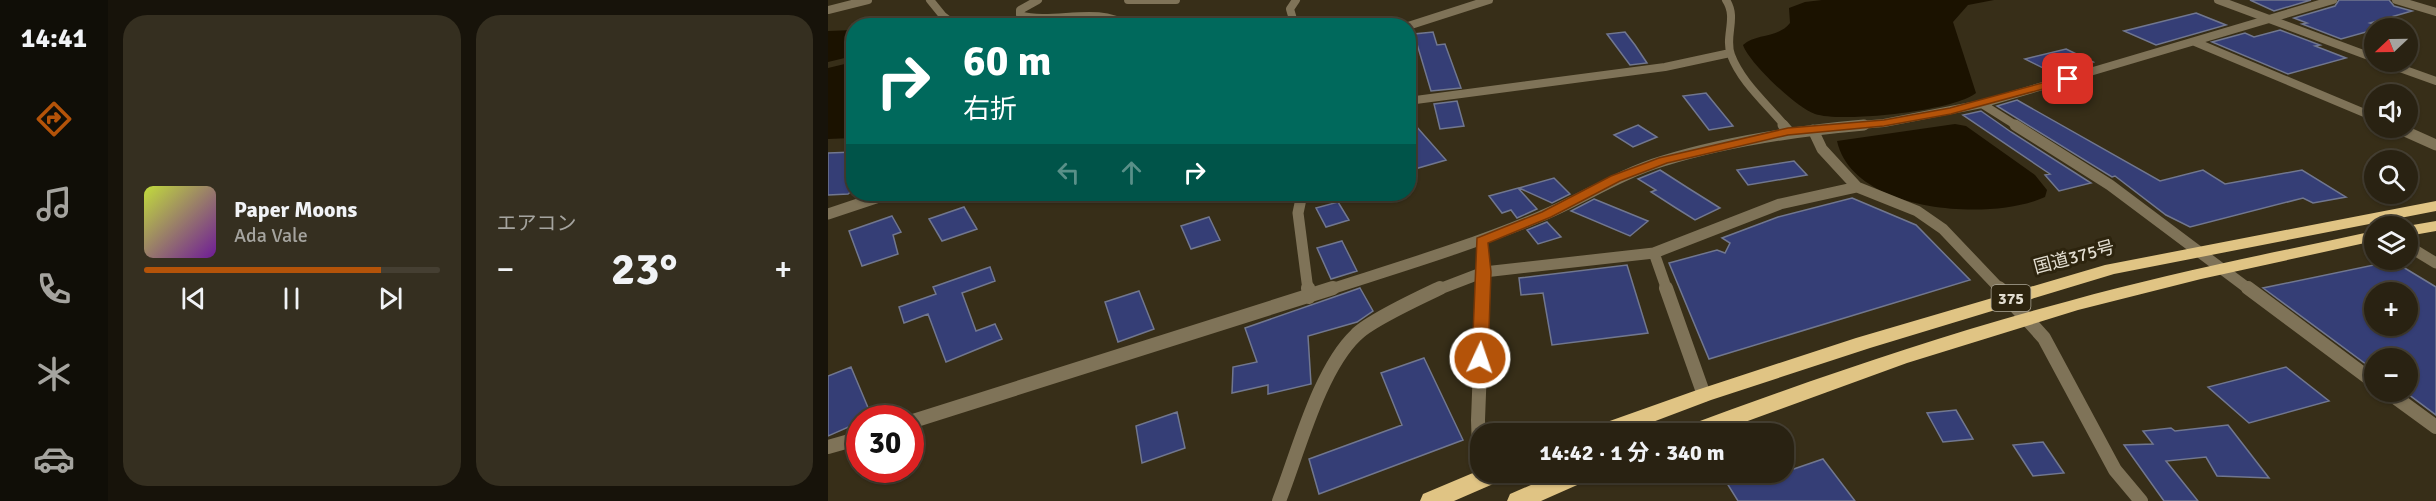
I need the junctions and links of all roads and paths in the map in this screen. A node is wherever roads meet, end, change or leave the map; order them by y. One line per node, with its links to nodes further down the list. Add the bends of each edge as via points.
1 (868, 0): 12 (street)
2 (930, 0): 14 (street)
3 (1038, 0): 15 (street, via 1020,10 1020,15)
4 (1128, 0): 5 (street)
5 (1176, 0)
6 (1296, 0): 16 (street, via 1290,9)
7 (1489, 0): 18 (street)
8 (1726, 0): 20 (street, via 1734,14)
9 (2218, 0): 17 (street)
10 (2333, 0): 17 (street)
11 (2396, 0): 13 (street)
12 (828, 10)
13 (2436, 12)
14 (946, 18)
15 (1036, 18)
16 (1293, 18)
17 (2268, 20): 19 (street); 21 (street)
18 (1416, 23)
19 (2195, 42): 25 (street); 26 (street)
20 (1730, 53): 24 (street, via 1665,66); 28 (street)
21 (2364, 54)
22 (2411, 72): 23 (street)
23 (2436, 81)
24 (1416, 100)
25 (1982, 104): 27 (street, via 1884,123); 40 (street, via 2110,185)
26 (2364, 113)
27 (1813, 130): 28 (street); 31 (street, via 1822,149)
28 (1788, 132): 39 (street, via 1663,161)
29 (2418, 137): 30 (street)
30 (2436, 145)
31 (1857, 187): 42 (street, via 1780,204); 47 (street, via 1928,217)
32 (867, 201): 35 (street)
33 (1301, 201): 46 (street, via 1298,213)
34 (2436, 206): 40 (highway, 国道375号 / 375)
35 (828, 214)
36 (2436, 226): 37 (highway)
37 (2418, 229)
38 (2364, 238): 44 (highway, 375)
39 (1482, 241): 45 (street); 46 (street)
40 (2198, 250): 44 (street); 47 (highway, 国道375号 / 375, via 2112,268)
41 (2418, 252): 43 (street)
42 (1654, 253): 45 (street); 50 (street)
43 (2436, 263)
44 (2222, 268): 48 (highway, 375); 49 (street)
45 (1484, 272): 53 (street); 61 (street, via 1437,289 1356,334 1329,377)
46 (1309, 297): 52 (street)
47 (2009, 298): 48 (street); 50 (highway, 国道375号 / 375)
48 (2028, 318): 55 (highway, 375); 64 (street, via 2044,338 2115,470)
49 (2364, 374)
50 (1704, 395): 54 (highway, 国道375号 / 375)
51 (2402, 402): 56 (street)
52 (924, 418)
53 (1477, 423)
54 (1627, 423)
55 (1717, 423)
56 (2436, 427)
57 (846, 442): 58 (street)
58 (828, 447)
59 (1473, 483): 62 (highway)
60 (1560, 483): 63 (highway)
61 (1280, 501)
62 (1431, 501)
63 (1518, 501)
64 (2141, 501)

